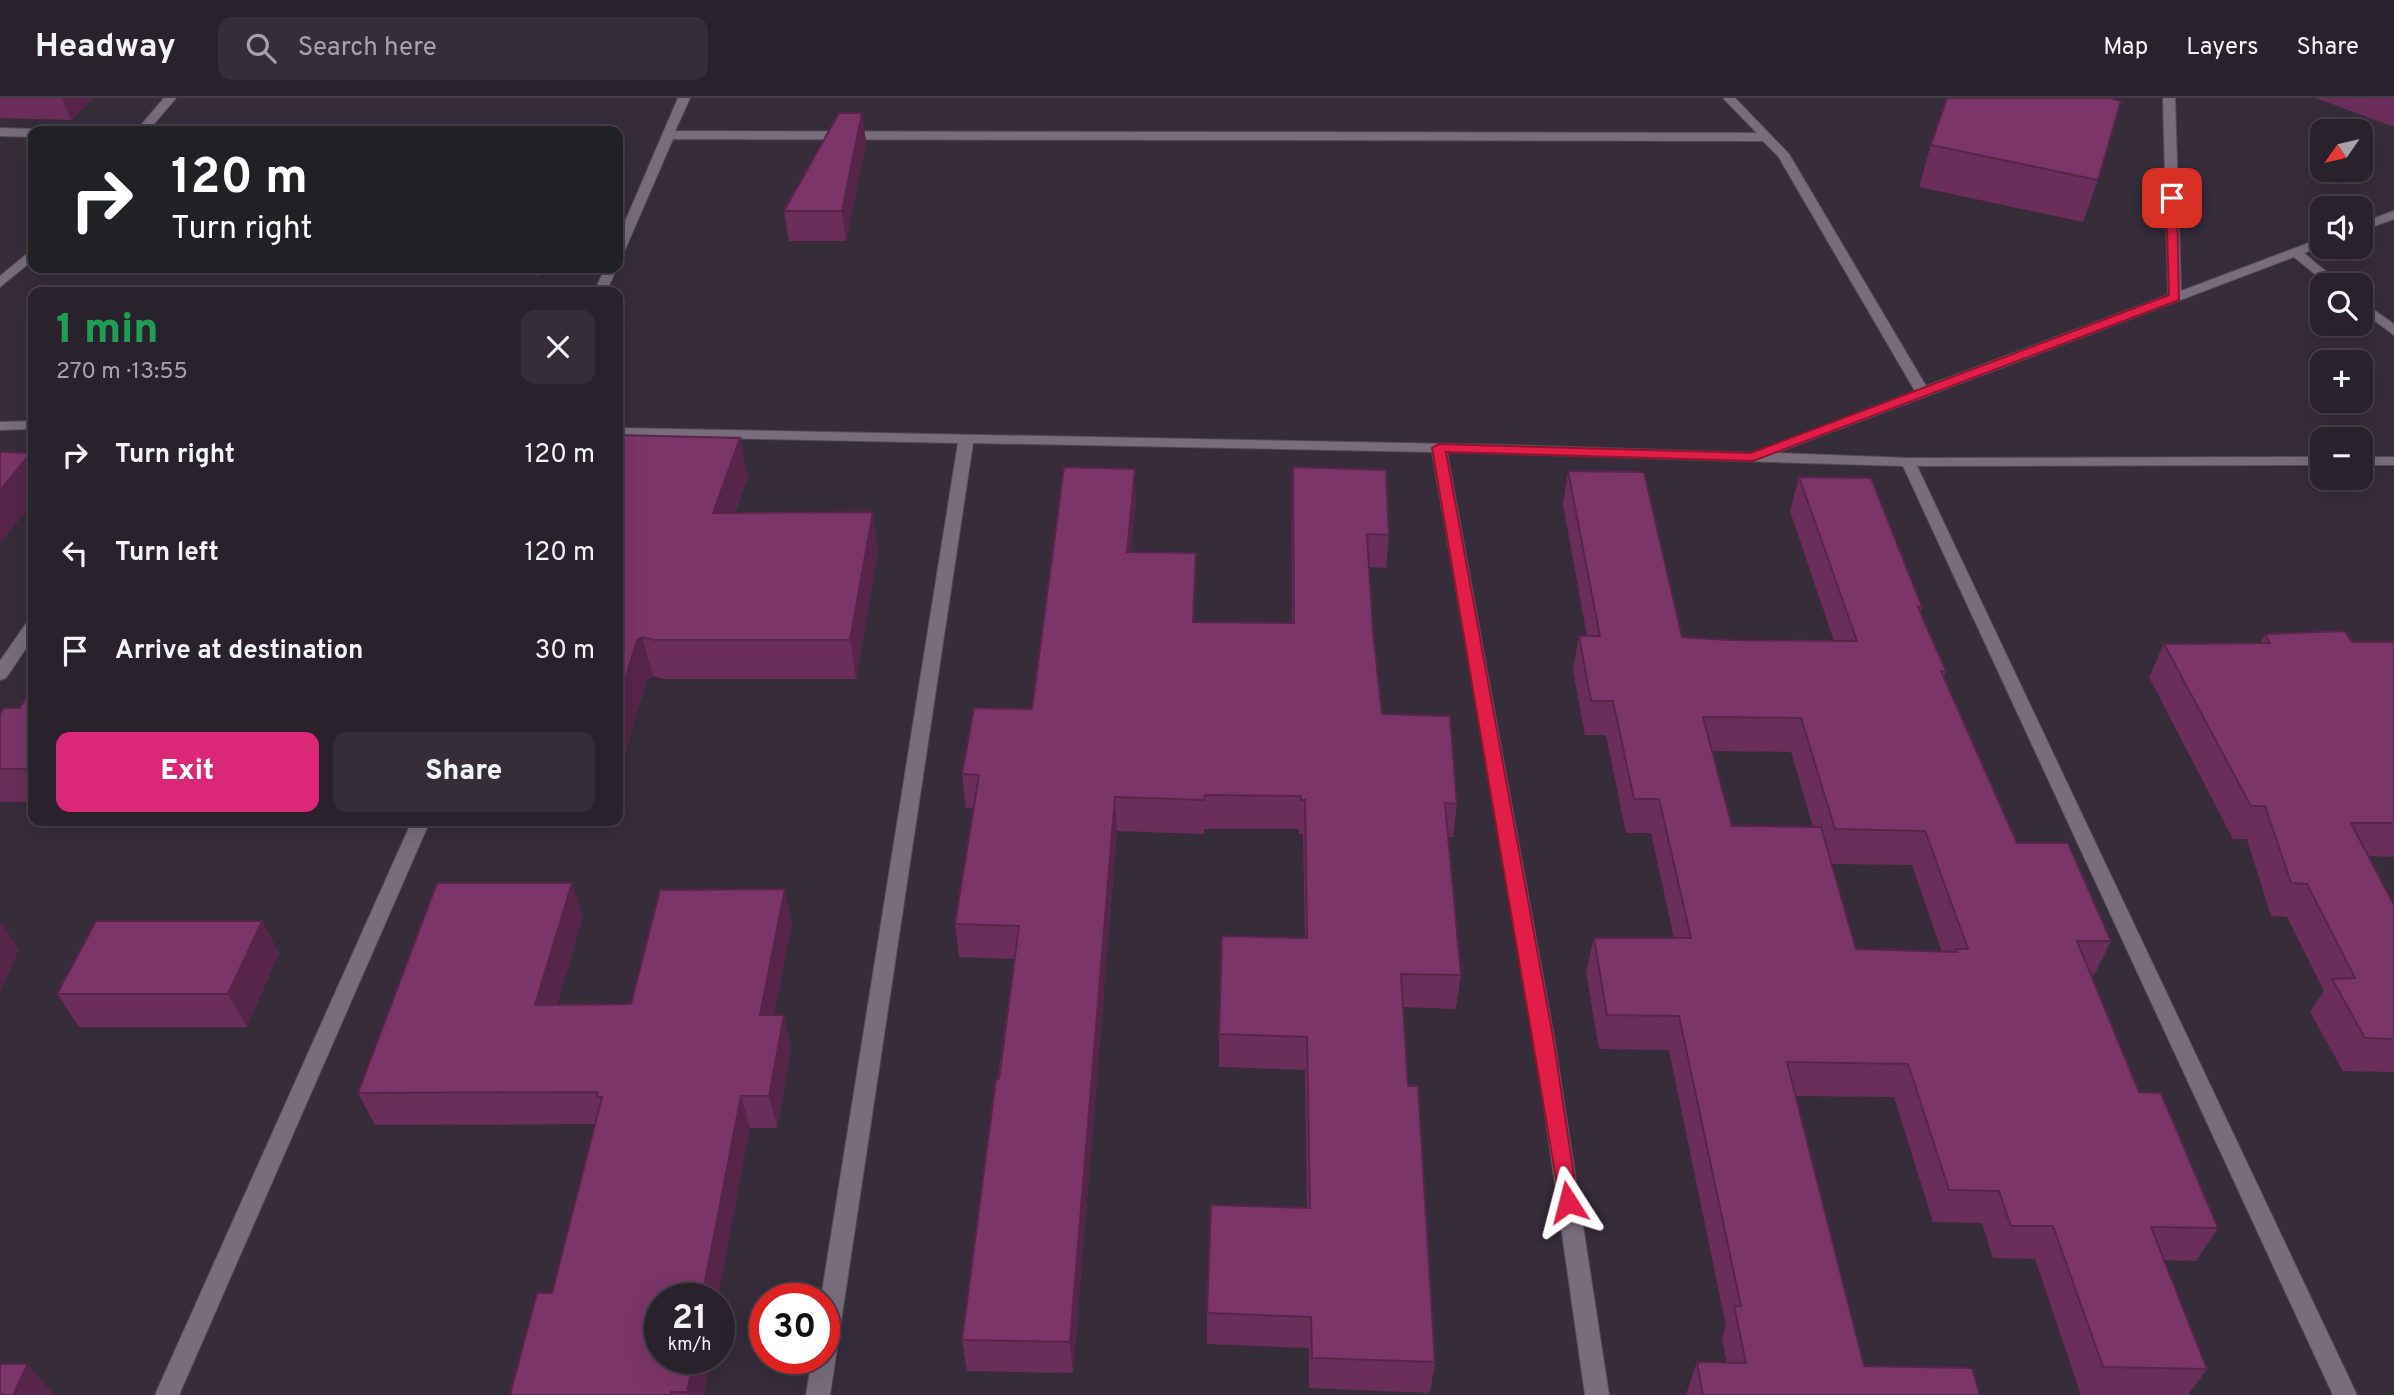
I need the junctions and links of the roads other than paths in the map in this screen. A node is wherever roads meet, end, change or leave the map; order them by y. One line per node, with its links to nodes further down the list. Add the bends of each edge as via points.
1 (170, 98): 7 (street)
2 (684, 98): 10 (street)
3 (1729, 98): 6 (street)
4 (1748, 98): 6 (street)
5 (2169, 98): 20 (street)
6 (1744, 113): 11 (street)
7 (146, 126)
8 (0, 132): 9 (street)
9 (28, 133)
10 (668, 135): 11 (street); 14 (street)
11 (1767, 137): 23 (street, via 1783,154)
12 (2394, 215): 13 (street)
13 (2373, 223)
14 (623, 240)
15 (2310, 246): 16 (street)
16 (2295, 252): 18 (street); 20 (street)
17 (28, 258): 19 (street)
18 (2321, 273)
19 (0, 283)
20 (2175, 297): 23 (street)
21 (2373, 314): 22 (street)
22 (2394, 331)
23 (1923, 393): 29 (street)
24 (0, 425): 25 (street)
25 (28, 425)
26 (623, 432): 27 (street)
27 (966, 439): 28 (street); 37 (street)
28 (1439, 448): 29 (street); 41 (street, via 1544,1037)
29 (1753, 457): 33 (street)
30 (2310, 461): 33 (street)
31 (2373, 461): 32 (street)
32 (2394, 461)
33 (1908, 462): 42 (street)
34 (28, 633): 35 (street)
35 (0, 674)
36 (419, 826): 39 (street)
37 (835, 1283)
38 (821, 1374): 40 (street)
39 (167, 1395)
40 (818, 1395)
41 (1597, 1395)
42 (2345, 1395)

